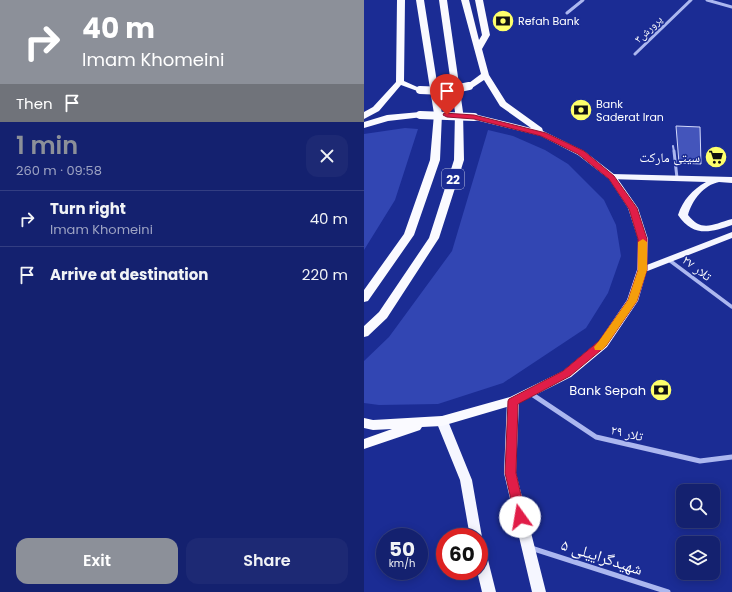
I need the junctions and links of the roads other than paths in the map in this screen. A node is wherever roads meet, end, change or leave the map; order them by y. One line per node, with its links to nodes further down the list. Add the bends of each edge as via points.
1 (401, 0): 14 (highway)
2 (420, 0): 27 (highway, 22, via 438,114 435,160 409,235)
3 (443, 0): 29 (highway, 22, via 459,112 459,160 434,238 383,315)
4 (465, 0): 11 (highway)
5 (479, 0): 11 (highway, via 486,35)
6 (582, 0): 10 (street)
7 (691, 0): 12 (street, پرورش۳)
8 (706, 0): 9 (street)
9 (732, 7)
10 (568, 13)
11 (478, 49): 13 (highway)
12 (635, 54)
13 (485, 75): 14 (highway, bridge, via 469,86 445,91 420,90); 17 (highway, via 503,104)
14 (400, 82): 15 (highway, via 376,109)
15 (364, 116)
16 (364, 125): 17 (highway, bridge, via 387,118 447,115 474,117)
17 (544, 134): 19 (highway, via 581,153)
18 (673, 146): 20 (lane)
19 (612, 177): 20 (main road); 26 (highway, via 633,208 643,239)
20 (678, 178): 21 (main road)
21 (717, 180): 22 (main road); 23 (main road, via 703,186 691,196 683,215 694,227 701,229)
22 (732, 180)
23 (732, 222)
24 (732, 235): 25 (main road)
25 (669, 260): 26 (main road); 28 (street, تلار ۲۷)
26 (642, 270): 30 (highway, via 632,301 603,344 566,374)
27 (364, 298)
28 (732, 307)
29 (364, 333)
30 (530, 392): 31 (highway); 36 (street, تلار ۲۹, via 596,437 700,461)
31 (513, 401): 32 (highway); 38 (main road, via 510,473)
32 (442, 421): 33 (highway); 37 (main road, via 466,480)
33 (428, 422): 34 (highway); 35 (highway)
34 (364, 424)
35 (364, 444)
36 (732, 457)
37 (474, 528)
38 (527, 547): 41 (main road); 42 (street, شهیدگراییلی ۵)
39 (486, 580): 40 (main road)
40 (489, 592)
41 (539, 592)
42 (668, 592)

